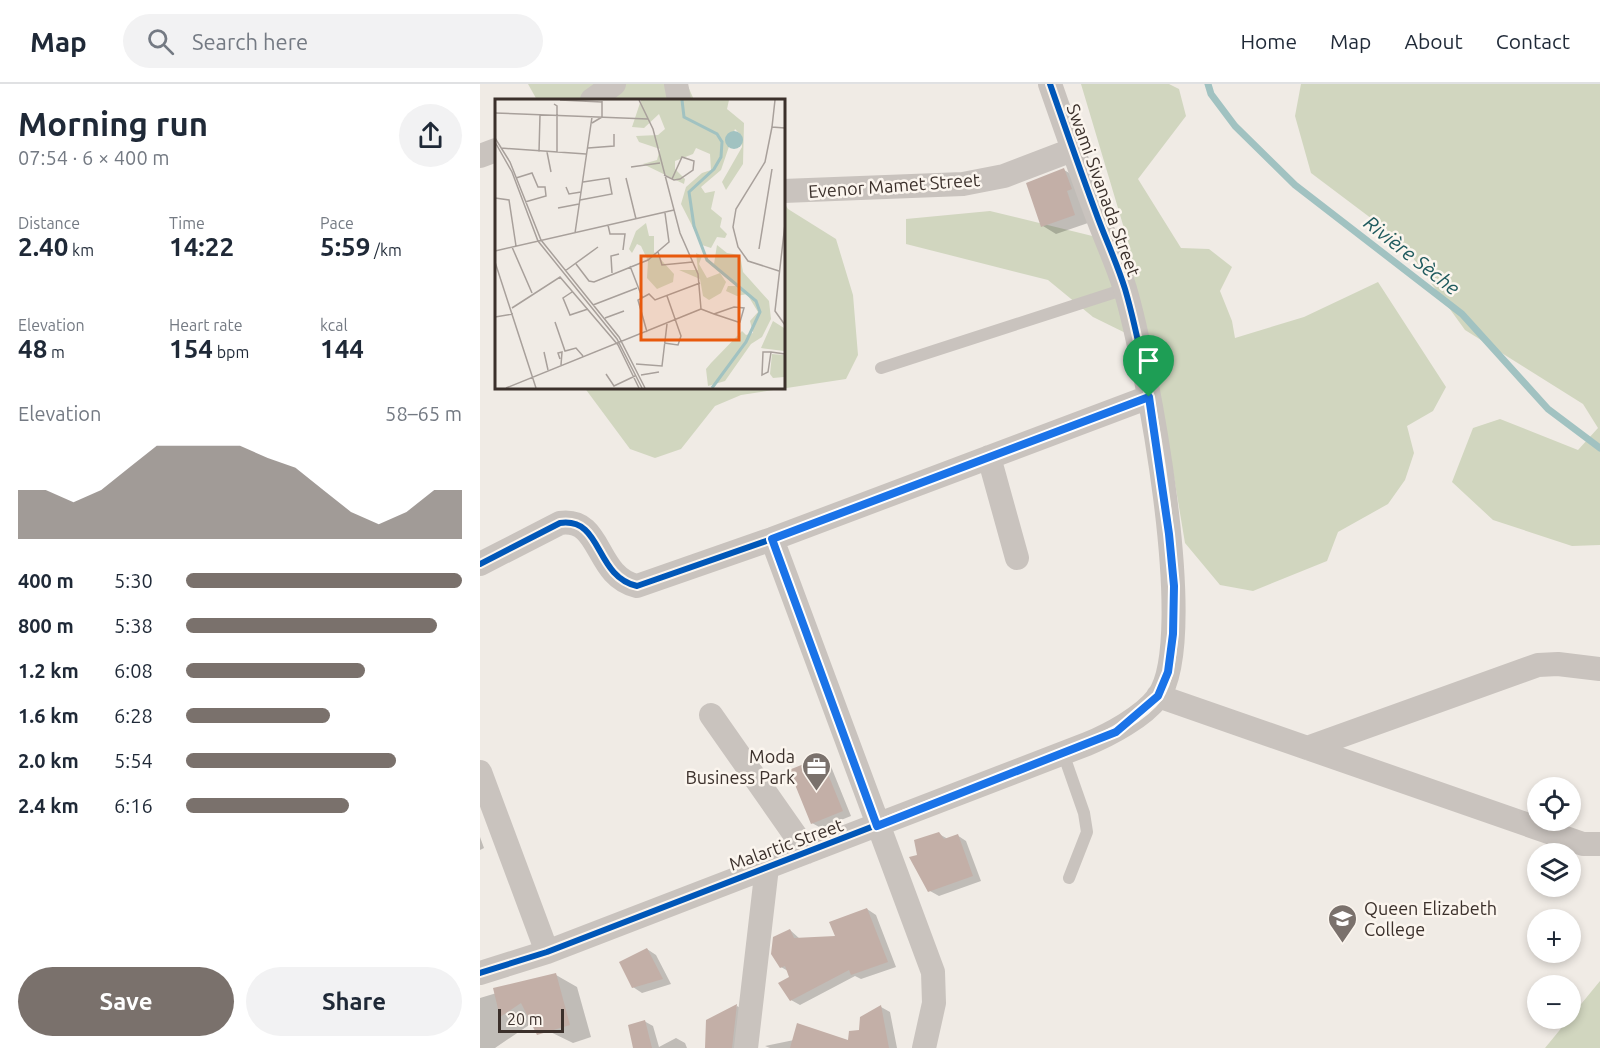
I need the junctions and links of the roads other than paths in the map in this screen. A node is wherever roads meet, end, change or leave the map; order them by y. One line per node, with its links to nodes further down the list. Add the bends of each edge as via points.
1 (614, 84): 4 (street)
2 (676, 84): 5 (street)
3 (1050, 84): 7 (street, Swami Sivanada Street)
4 (593, 99)
5 (679, 99)
6 (495, 150): 8 (street)
7 (1072, 150): 9 (street, Evenor Mamet Street, via 1004,176 963,184); 10 (street, Swami Sivanada Street)
8 (480, 156)
9 (784, 191)
10 (1125, 289): 11 (lane); 12 (street, Swami Sivanada Street)
11 (881, 368)
12 (1149, 397): 13 (street); 18 (street, Swami Sivanada Street, via 1174,586 1168,672)
13 (989, 457): 14 (street); 16 (street)
14 (772, 539): 15 (street, via 637,586 617,579 583,526 571,522); 23 (street)
15 (482, 556)
16 (1017, 558)
17 (1600, 669): 20 (street, via 1538,665)
18 (1158, 696): 20 (street); 21 (street, Malartic Street, via 1116,732)
19 (711, 715): 25 (street)
20 (1307, 748): 24 (street, via 1582,844)
21 (1063, 753): 23 (street, Malartic Street); 27 (lane, via 1087,832)
22 (480, 772): 28 (street)
23 (877, 826): 25 (street, Malartic Street); 31 (street, via 933,972 934,1003)
24 (1600, 844)
25 (807, 852): 26 (street, Malartic Street)
26 (767, 867): 28 (street, Malartic Street); 30 (street)
27 (1069, 878)
28 (547, 952): 29 (street, Malartic Street)
29 (480, 973)
30 (746, 1048)
31 (924, 1048)

